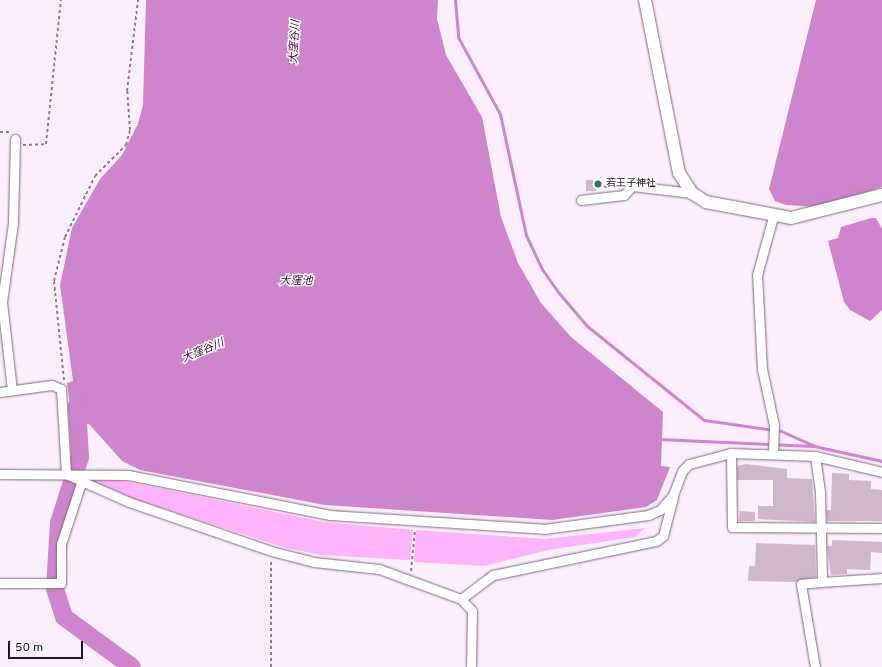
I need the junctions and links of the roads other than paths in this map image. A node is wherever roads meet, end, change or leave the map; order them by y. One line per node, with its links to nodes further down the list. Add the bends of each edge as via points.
1 (645, 0): 3 (street, via 679,172)
2 (15, 139): 7 (street, via 13,223 2,302)
3 (692, 193): 5 (street, via 632,186 624,195); 6 (street, via 706,202)
4 (882, 195): 6 (street, via 804,216)
5 (581, 200)
6 (773, 217): 9 (street, via 757,274 762,369 774,431)
7 (12, 390): 8 (street); 14 (street, via 52,385 61,389)
8 (0, 392)
9 (773, 452): 10 (street); 11 (street)
10 (731, 453): 16 (street, via 689,464 682,470); 17 (street, via 732,527)
11 (815, 456): 12 (street); 17 (street)
12 (882, 472)
13 (0, 474): 14 (street)
14 (67, 474): 15 (street)
15 (78, 479): 16 (street, via 128,475 330,515 544,529 634,519 660,510); 21 (street, via 62,544 61,583); 22 (street, via 271,551 314,562 379,569)
16 (673, 495): 22 (street, via 663,536 656,541 493,575)
17 (821, 528): 18 (street); 20 (street)
18 (882, 528)
19 (882, 578): 20 (street)
20 (822, 582): 24 (street, via 801,584)
21 (0, 583)
22 (461, 599): 23 (street, via 472,611)
23 (471, 667)
24 (815, 667)

